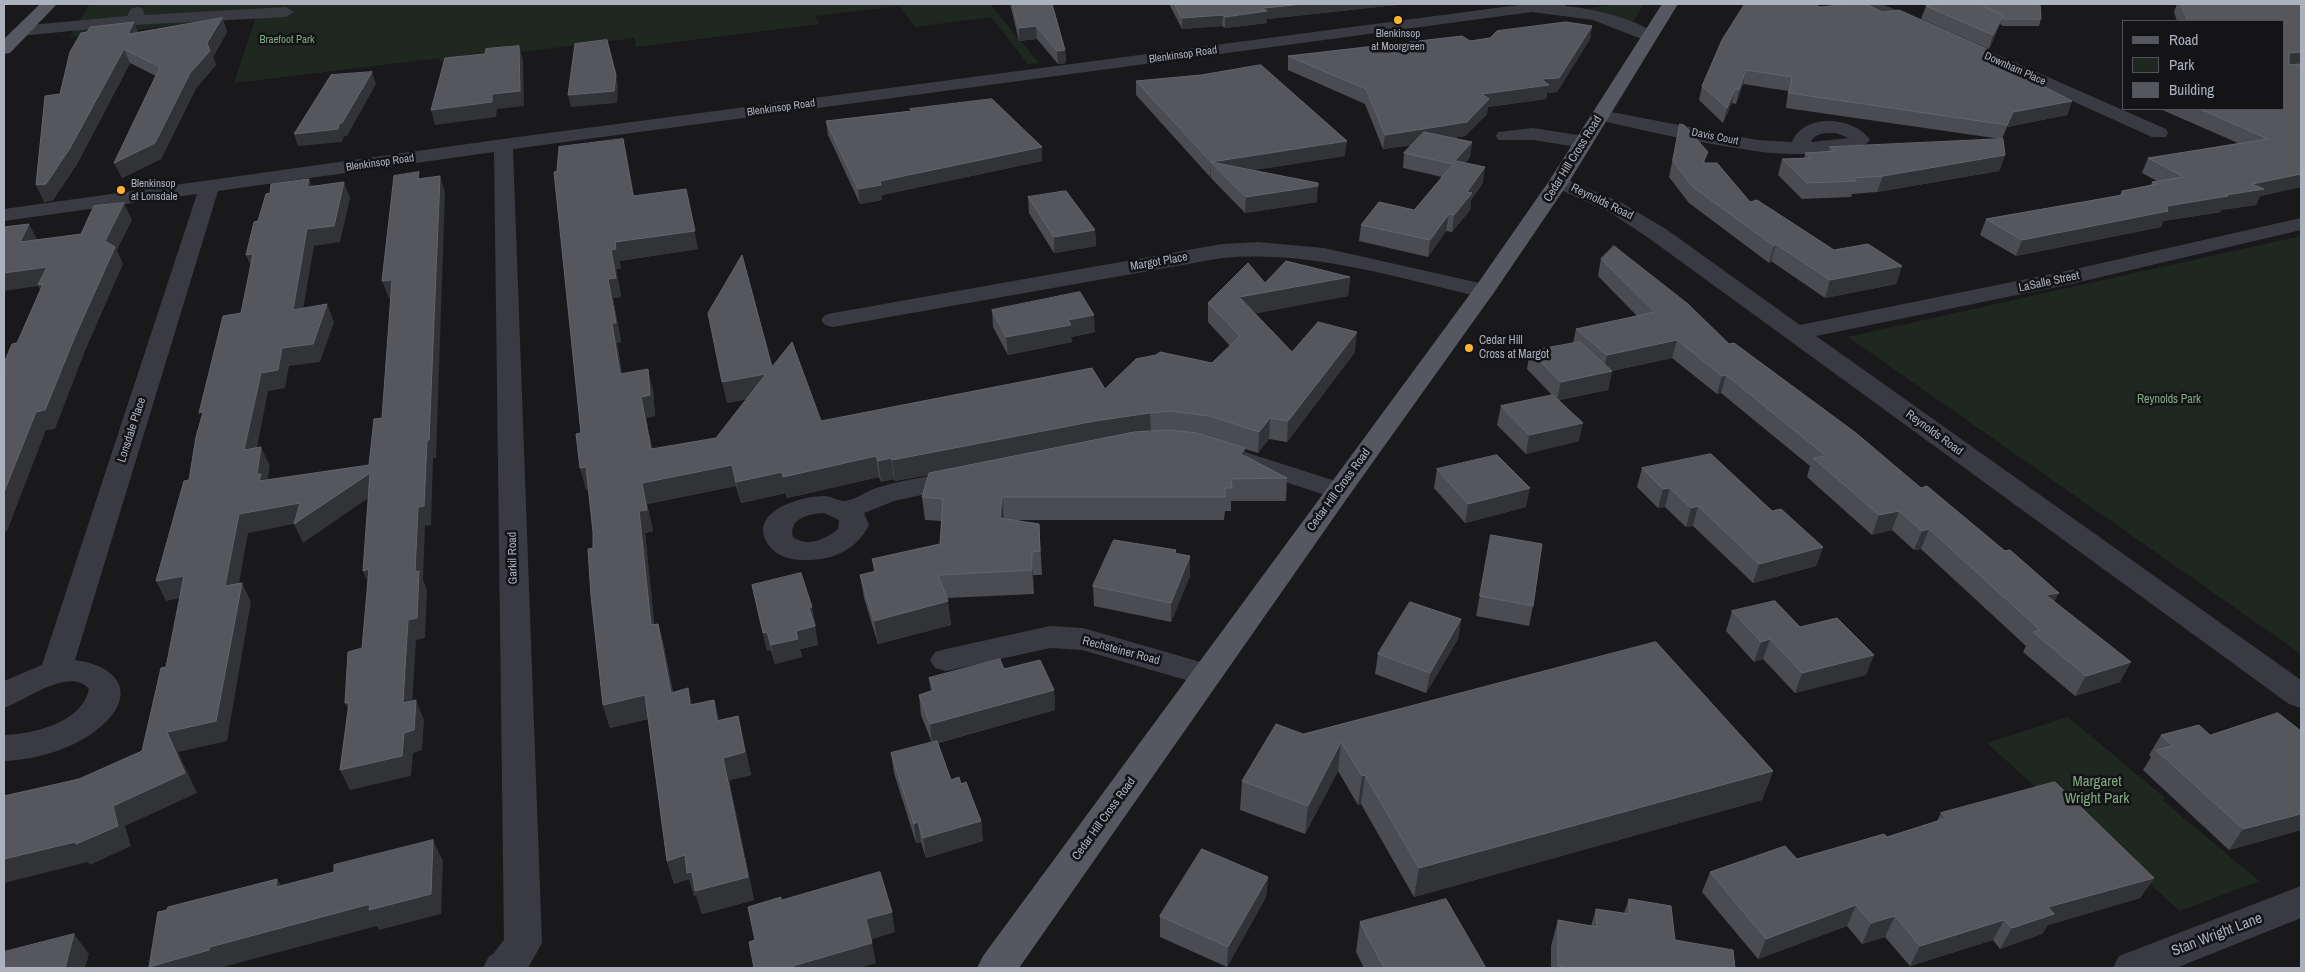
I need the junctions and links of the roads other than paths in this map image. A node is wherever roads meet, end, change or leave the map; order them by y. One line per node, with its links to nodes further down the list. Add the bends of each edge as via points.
1 (49, 4): 9 (main road)
2 (1465, 4): 8 (street)
3 (1559, 4): 6 (street, Blenkinsop Road)
4 (1670, 4): 10 (main road, Cedar Hill Cross Road)
5 (1870, 4): 13 (street, Downham Place)
6 (1520, 9): 8 (street, Blenkinsop Road); 10 (street, via 1575,10 1596,14 1614,19)
7 (286, 12): 9 (street, via 135,16)
8 (1483, 15): 16 (street, Blenkinsop Road)
9 (19, 32): 11 (main road)
10 (1649, 38): 12 (main road, Cedar Hill Cross Road)
11 (4, 49)
12 (1601, 115): 15 (main road, Cedar Hill Cross Road); 17 (street, Davis Court, via 1757,146)
13 (2159, 133)
14 (1505, 136): 15 (street, via 1533,134)
15 (1584, 142): 18 (main road, Cedar Hill Cross Road)
16 (503, 145): 19 (street, Blenkinsop Road); 36 (street, Garkil Road, via 523,943)
17 (1800, 146)
18 (1559, 182): 22 (main road, Cedar Hill Cross Road); 24 (street, Reynolds Road, via 1637,219)
19 (209, 187): 20 (street, Blenkinsop Road); 30 (street, Lonsdale Place)
20 (4, 215)
21 (2301, 224): 24 (street, LaSalle Street, via 2071,277)
22 (1484, 291): 23 (street, Margot Place, via 1324,255 1258,248 1222,251); 27 (main road, Cedar Hill Cross Road)
23 (833, 320)
24 (1795, 333): 33 (street, Reynolds Road)
25 (1208, 448): 27 (street)
26 (990, 472): 28 (street, via 886,494)
27 (1338, 491): 31 (main road, Cedar Hill Cross Road)
28 (846, 510)
29 (946, 660): 31 (street, Rechsteiner Road, via 1050,637 1083,639)
30 (55, 673): 32 (street); 34 (street, via 90,673 101,680 105,689 102,702 86,719 56,739 33,746)
31 (1207, 675): 37 (main road, Cedar Hill Cross Road)
32 (4, 696)
33 (2301, 696)
34 (4, 748)
35 (2301, 902): 38 (street, Stan Wright Lane)
36 (505, 968)
37 (997, 968)
38 (2133, 968)

